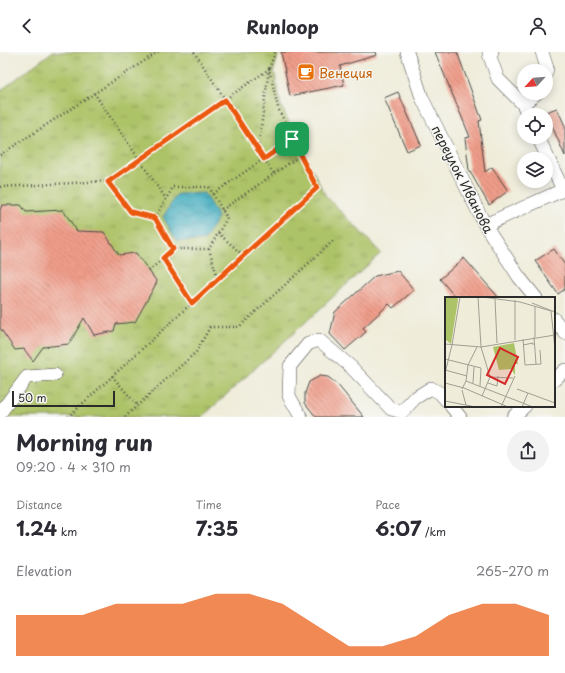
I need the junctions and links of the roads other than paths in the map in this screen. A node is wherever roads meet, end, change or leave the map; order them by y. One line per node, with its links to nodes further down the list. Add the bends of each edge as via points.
1 (407, 52): 8 (street, переулок Иванова, via 422,98)
2 (492, 52): 5 (street, via 490,54 498,78)
3 (542, 52): 4 (street)
4 (546, 64)
5 (524, 108)
6 (542, 144): 7 (street)
7 (564, 189): 8 (street)
8 (485, 225): 9 (street, переулок Иванова)
9 (535, 297)
10 (555, 320): 11 (street)
11 (565, 333)
12 (565, 370): 14 (street)
13 (55, 375): 18 (street, via 28,378)
14 (555, 379)
15 (445, 399): 19 (street, via 431,388 402,412 391,409 351,367 319,340 308,344 290,366 289,396)
16 (452, 407): 20 (street)
17 (524, 407): 21 (street)
18 (0, 413)
19 (301, 417)
20 (460, 417)
21 (512, 417)

